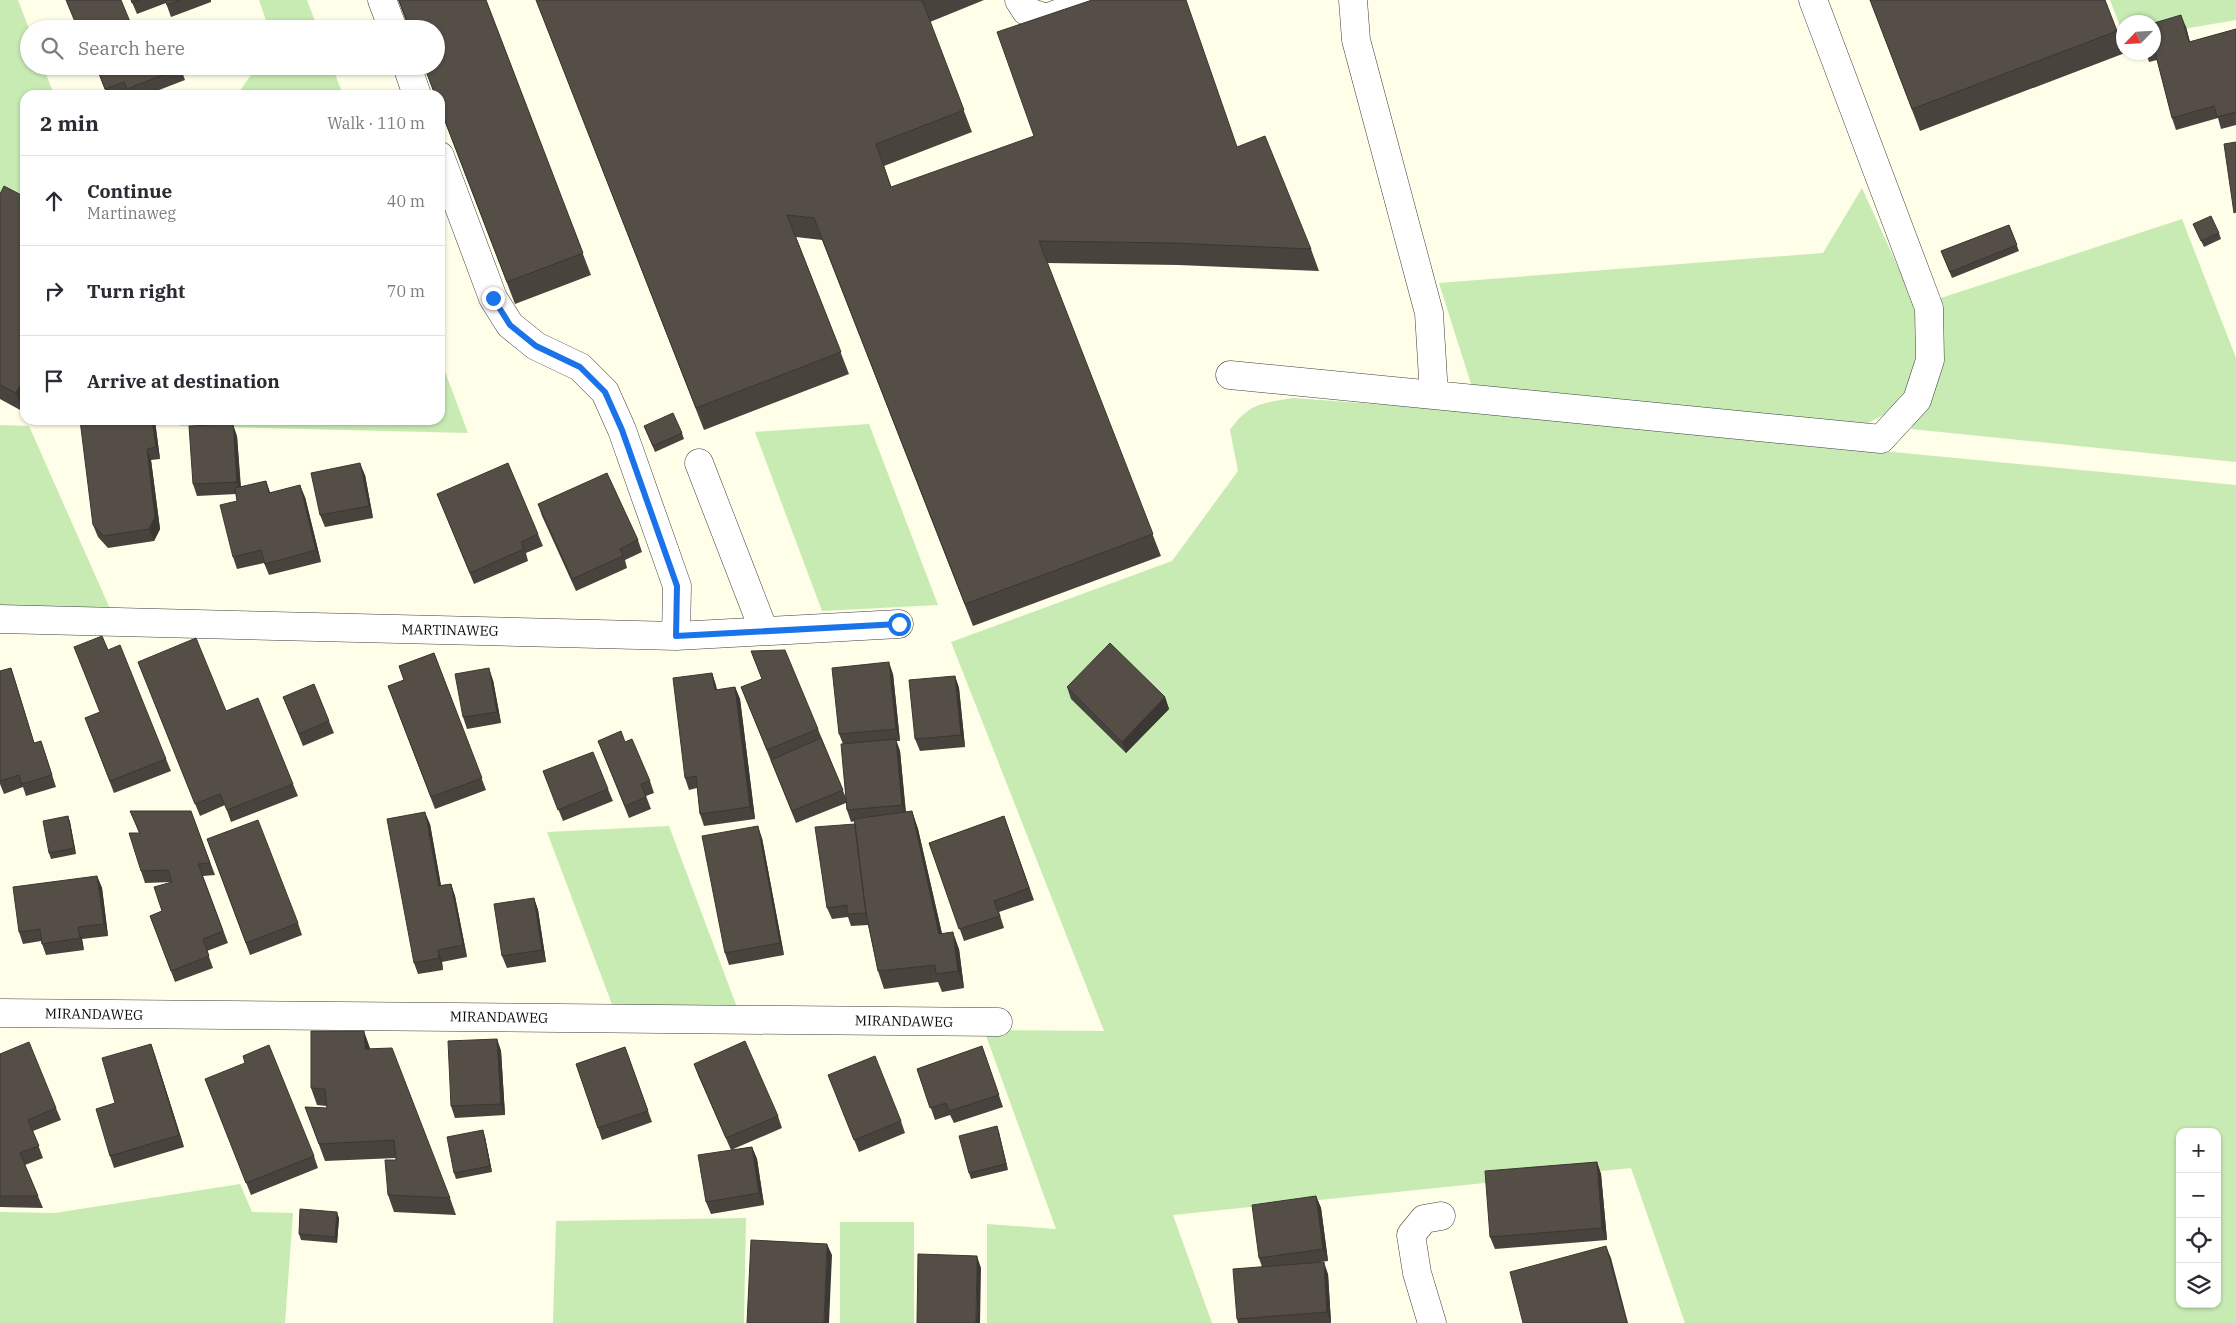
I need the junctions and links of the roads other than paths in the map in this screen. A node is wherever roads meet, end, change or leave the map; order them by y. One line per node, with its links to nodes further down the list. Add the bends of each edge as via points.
1 (382, 0): 6 (street)
2 (1019, 0): 3 (street, via 1026,11 1046,18)
3 (1094, 0)
4 (1353, 0): 11 (street, via 1356,40 1429,313)
5 (1813, 0): 11 (street, via 1928,308 1930,360 1917,400 1881,439)
6 (390, 20)
7 (410, 75): 8 (street)
8 (415, 90)
9 (445, 169): 16 (street, via 493,298 510,325 536,346 580,367 605,392 622,430 677,586)
10 (1230, 375): 11 (street)
11 (1434, 395)
12 (699, 463): 15 (street)
13 (0, 619): 16 (street, MARTINAWEG)
14 (899, 624): 15 (street, MARTINAWEG)
15 (764, 631): 16 (street, MARTINAWEG)
16 (676, 636)
17 (0, 1013): 18 (street, MIRANDAWEG)
18 (998, 1022)
19 (1441, 1216): 20 (street, via 1424,1219 1411,1234 1417,1273)
20 (1432, 1323)

